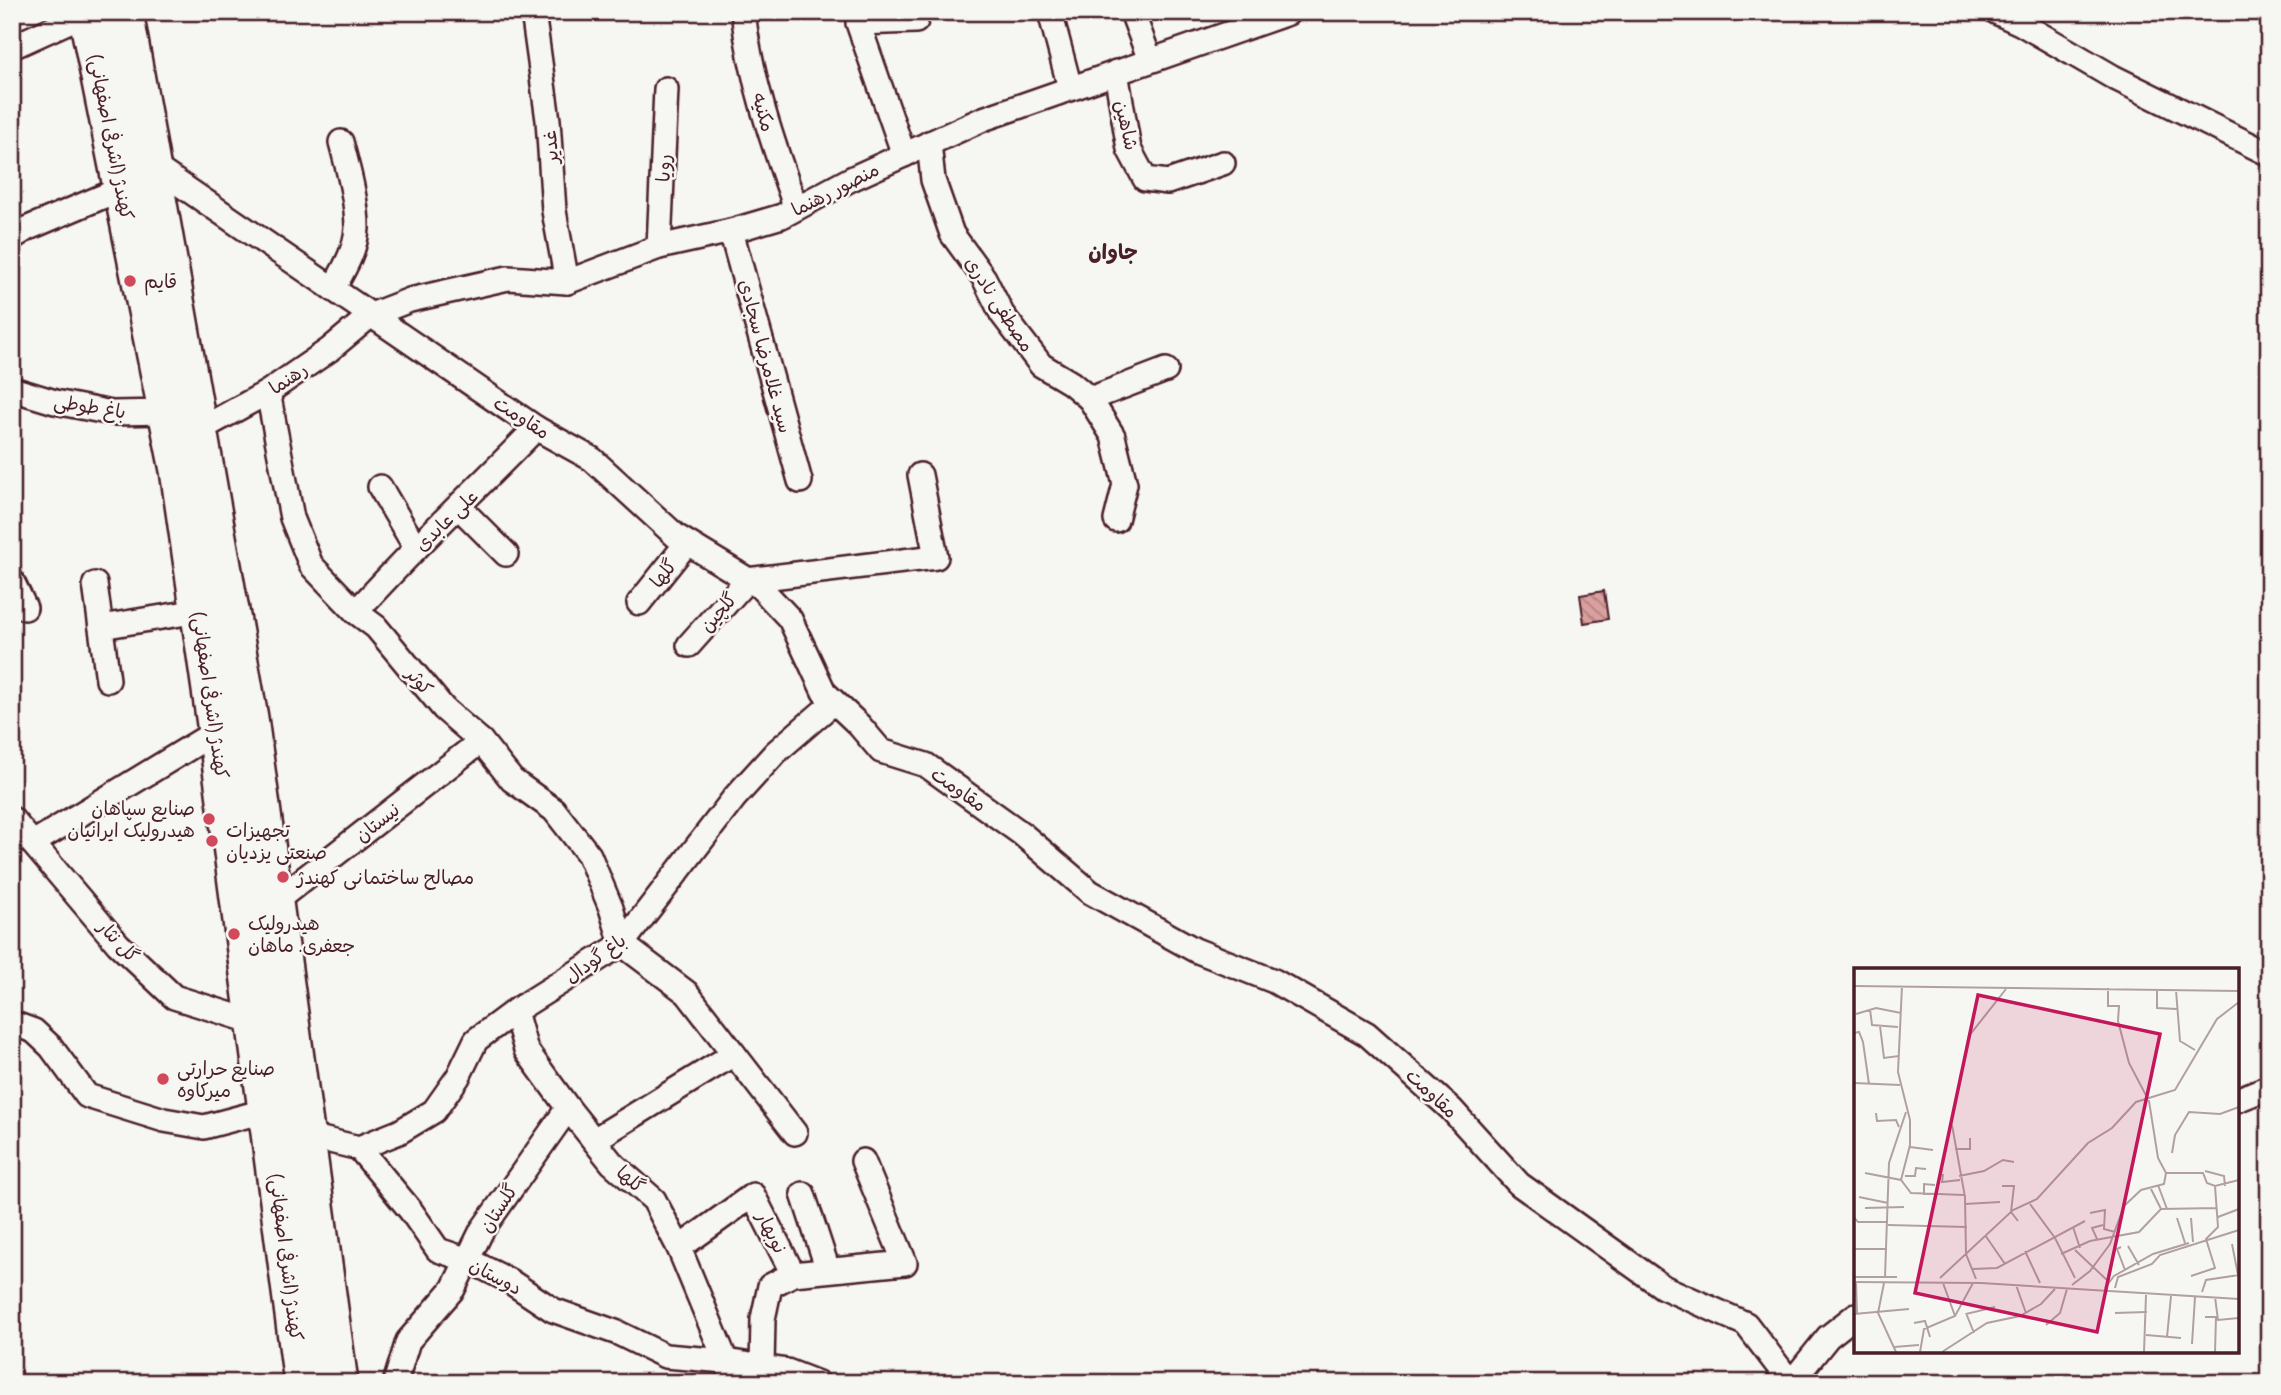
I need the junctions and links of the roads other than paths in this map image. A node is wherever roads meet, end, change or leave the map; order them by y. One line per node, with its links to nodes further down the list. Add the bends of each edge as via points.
1 (124, 12): 20 (main road, کهندژ (اشرفی اصفهانی))
2 (533, 12): 26 (street, غدیر, via 548,120 554,211)
3 (743, 12): 22 (street, مکنیه, via 748,55)
4 (1050, 12): 13 (street)
5 (1132, 12): 11 (street)
6 (1996, 12): 17 (street, via 2113,77)
7 (87, 13): 10 (street); 21 (main road, کهندژ (اشرفی اصفهانی))
8 (1288, 13): 11 (street, منصور رهنما)
9 (916, 21): 18 (street, via 858,23)
10 (12, 47)
11 (1150, 60): 12 (street, منصور رهنما)
12 (1116, 72): 13 (street, منصور رهنما); 19 (street, شاهین, via 1129,149 1145,179 1168,182)
13 (1070, 88): 16 (street, منصور رهنما)
14 (666, 89): 25 (street, رویا)
15 (341, 142): 27 (street, via 357,230 349,259)
16 (929, 143): 18 (street, منصور رهنما); 32 (street, مصطفی نادری, via 933,180 952,234 984,278 1002,314 1041,365)
17 (2269, 154)
18 (904, 155): 22 (street, منصور رهنما)
19 (1223, 163)
20 (152, 165): 27 (street, مقاومت); 33 (main road, کهندژ (اشرفی اصفهانی))
21 (123, 188): 24 (street); 33 (main road, کهندژ (اشرفی اصفهانی))
22 (796, 208): 23 (street, منصور رهنما)
23 (732, 231): 25 (street, منصور رهنما); 36 (street, سید غلامرضا سجادی)
24 (12, 238)
25 (659, 247): 26 (street, منصور رهنما)
26 (567, 282): 28 (street, منصور رهنما, via 508,278 410,300)
27 (333, 289): 28 (street, مقاومت)
28 (371, 315): 31 (street, رهنما); 34 (street, مقاومت)
29 (1166, 370): 32 (street)
30 (12, 389): 33 (street, باغ طوطی, via 112,413)
31 (268, 392): 33 (street, رهنما); 49 (street, کوثر, via 292,518 312,565)
32 (1090, 400): 39 (street, مصطفی نادری, via 1113,436 1125,484)
33 (184, 421): 47 (main road, کهندژ (اشرفی اصفهانی)); 47 (main road, کهندژ (اشرفی اصفهانی), via 179,470 196,505)
34 (536, 428): 38 (street, علی عابدی); 40 (street, مقاومت, via 592,459)
35 (920, 475): 44 (street, via 936,557)
36 (800, 481)
37 (380, 486): 41 (street)
38 (459, 507): 41 (street, علی عابدی); 42 (street)
39 (1116, 520)
40 (687, 543): 44 (street, مقاومت); 46 (street, گلها)
41 (416, 548): 49 (street, علی عابدی)
42 (506, 554)
43 (12, 580): 48 (street)
44 (747, 580): 51 (street, گلچین); 54 (street, مقاومت, via 760,587 790,619 824,692)
45 (95, 584): 50 (street)
46 (639, 603)
47 (214, 606): 50 (street); 53 (main road, کهندژ (اشرفی اصفهانی)); 58 (main road, کهندژ (اشرفی اصفهانی), via 249,719)
48 (25, 608)
49 (356, 612): 56 (street, کوثر, via 376,627 444,709)
50 (101, 627): 52 (street)
51 (689, 645)
52 (108, 680)
53 (210, 681): 55 (main road, کهندژ (اشرفی اصفهانی)); 58 (main road, via 230,679 256,826)
54 (834, 702): 61 (street, باغ گودال, via 776,752 735,797); 88 (street, مقاومت, via 881,751 926,765 1022,834 1090,892 1195,950 1274,981 1367,1034 1451,1109 1519,1184 1663,1287 1746,1324)
55 (217, 731): 59 (street); 63 (main road, کهندژ (اشرفی اصفهانی))
56 (481, 741): 60 (street, نیستان); 61 (street, کوثر, via 512,780 554,810 589,855)
57 (12, 819): 59 (street, گل نثار)
58 (265, 842): 60 (main road, کهندژ (اشرفی اصفهانی))
59 (33, 843): 63 (street, گل نثار, via 118,944 174,997)
60 (273, 903): 71 (main road, کهندژ (اشرفی اصفهانی))
61 (622, 944): 62 (street, باغ گودال); 65 (street, via 687,993)
62 (515, 1012): 68 (street, گلها, via 526,1050); 73 (street, باغ گودال, via 476,1040 434,1111)
63 (254, 1021): 69 (main road, کهندژ (اشرفی اصفهانی))
64 (12, 1023): 69 (street, via 34,1031 51,1046 87,1096 204,1127)
65 (734, 1054): 70 (street); 72 (street)
66 (2269, 1087): 67 (street)
67 (2239, 1099)
68 (568, 1108): 72 (street, گلها); 77 (street, گلستان, via 482,1230)
69 (268, 1110): 83 (main road, کهندژ (اشرفی اصفهانی))
70 (795, 1133)
71 (305, 1135): 73 (street); 84 (main road, کهندژ (اشرفی اصفهانی))
72 (594, 1140): 76 (street, گلها, via 612,1163 654,1200)
73 (359, 1148): 77 (street, دوستان, via 438,1250)
74 (863, 1161): 78 (street, via 905,1263)
75 (803, 1194): 78 (street)
76 (679, 1248): 79 (street, نوبهار, via 753,1195); 81 (street, گلها)
77 (468, 1260): 81 (street, دوستان, via 553,1310 665,1356); 85 (street, گلستان, via 453,1289 408,1341)
78 (828, 1269): 79 (street)
79 (793, 1274): 82 (street, via 770,1286 763,1319)
80 (1854, 1317): 88 (street, via 1828,1337)
81 (726, 1361): 82 (street, دوستان); 86 (street, گلها)
82 (762, 1367): 87 (street, دوستان)
83 (303, 1383)
84 (339, 1383)
85 (395, 1383)
86 (735, 1383)
87 (818, 1383)
88 (1791, 1383)

